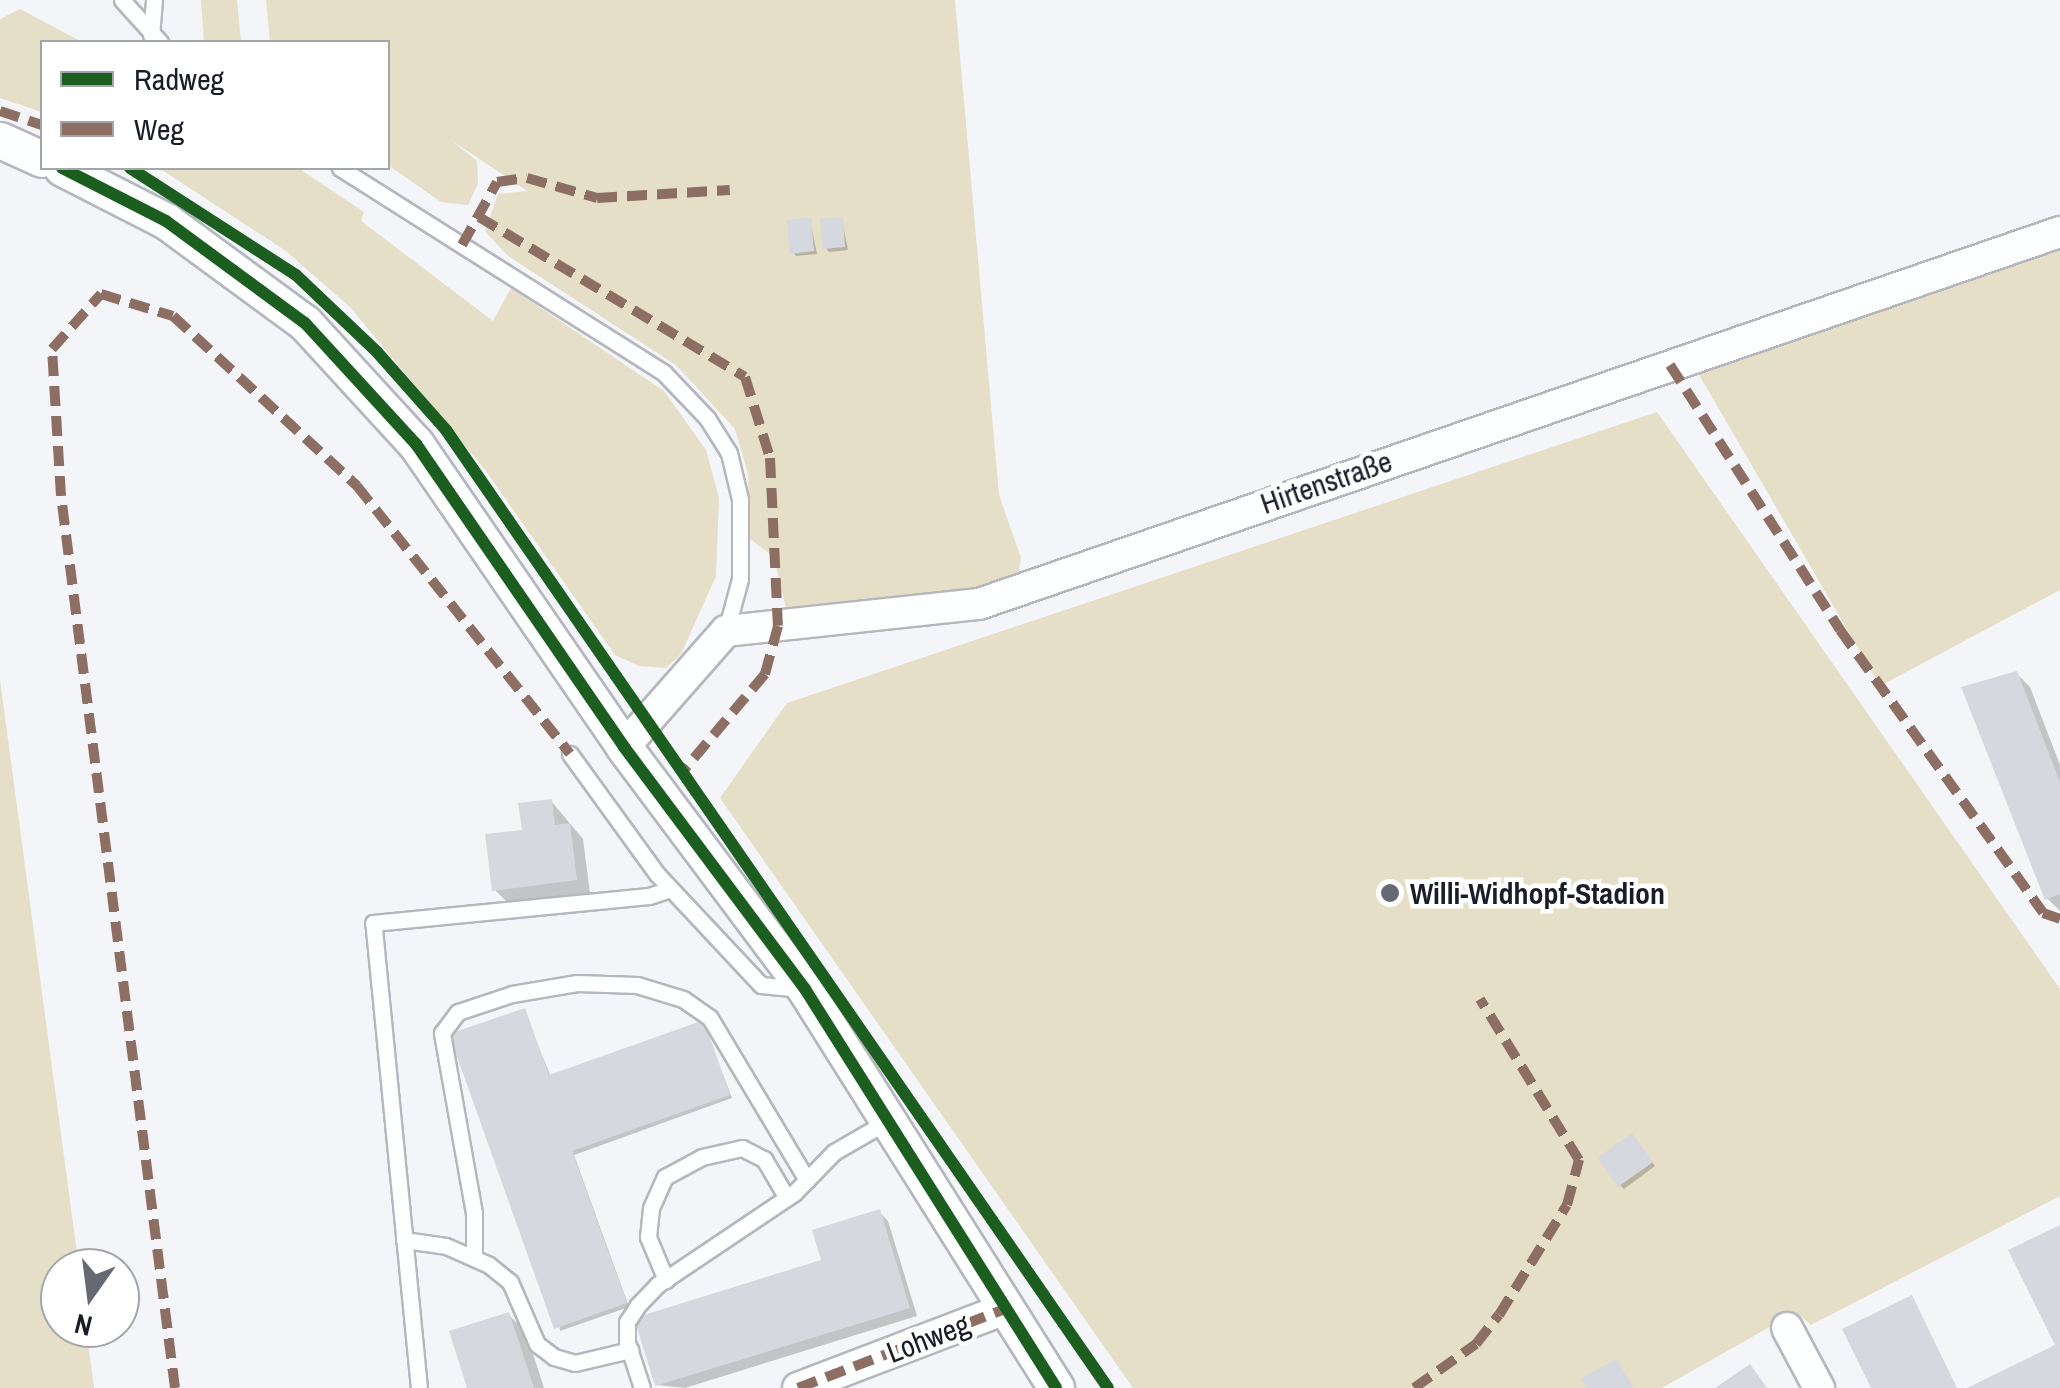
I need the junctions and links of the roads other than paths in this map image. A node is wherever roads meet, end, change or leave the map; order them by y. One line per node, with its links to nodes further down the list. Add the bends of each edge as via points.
1 (122, 0): 3 (lane)
2 (154, 0): 3 (lane)
3 (156, 39)
4 (0, 140): 5 (street)
5 (40, 158)
6 (66, 170): 10 (street, via 166,221 305,324 416,444)
7 (343, 170): 9 (lane, via 664,373 707,418 729,454 740,500 740,579)
8 (2060, 232): 9 (street, Hirtenstraße, via 979,604)
9 (726, 631): 10 (street)
10 (624, 747): 13 (street)
11 (570, 754): 12 (lane)
12 (670, 889): 13 (lane, via 760,985); 17 (lane, via 373,924)
13 (805, 989): 14 (street)
14 (886, 1122): 15 (lane, via 834,1152); 20 (street)
15 (807, 1180): 16 (lane); 18 (lane, via 710,1018 683,1000 637,986 576,984 512,994 458,1012 442,1033 474,1213)
16 (788, 1198): 19 (lane); 19 (lane, via 764,1160 742,1148 665,1177 650,1208 648,1237)
17 (404, 1240): 18 (lane); 23 (lane)
18 (474, 1258): 22 (lane, via 510,1282 538,1344 554,1357 575,1362)
19 (666, 1280): 22 (lane, via 628,1322)
20 (1002, 1310): 25 (street, Lohweg); 26 (street)
21 (1788, 1328): 27 (street)
22 (630, 1350): 24 (lane)
23 (418, 1388)
24 (642, 1388)
25 (798, 1388)
26 (1056, 1388)
27 (1819, 1388)

